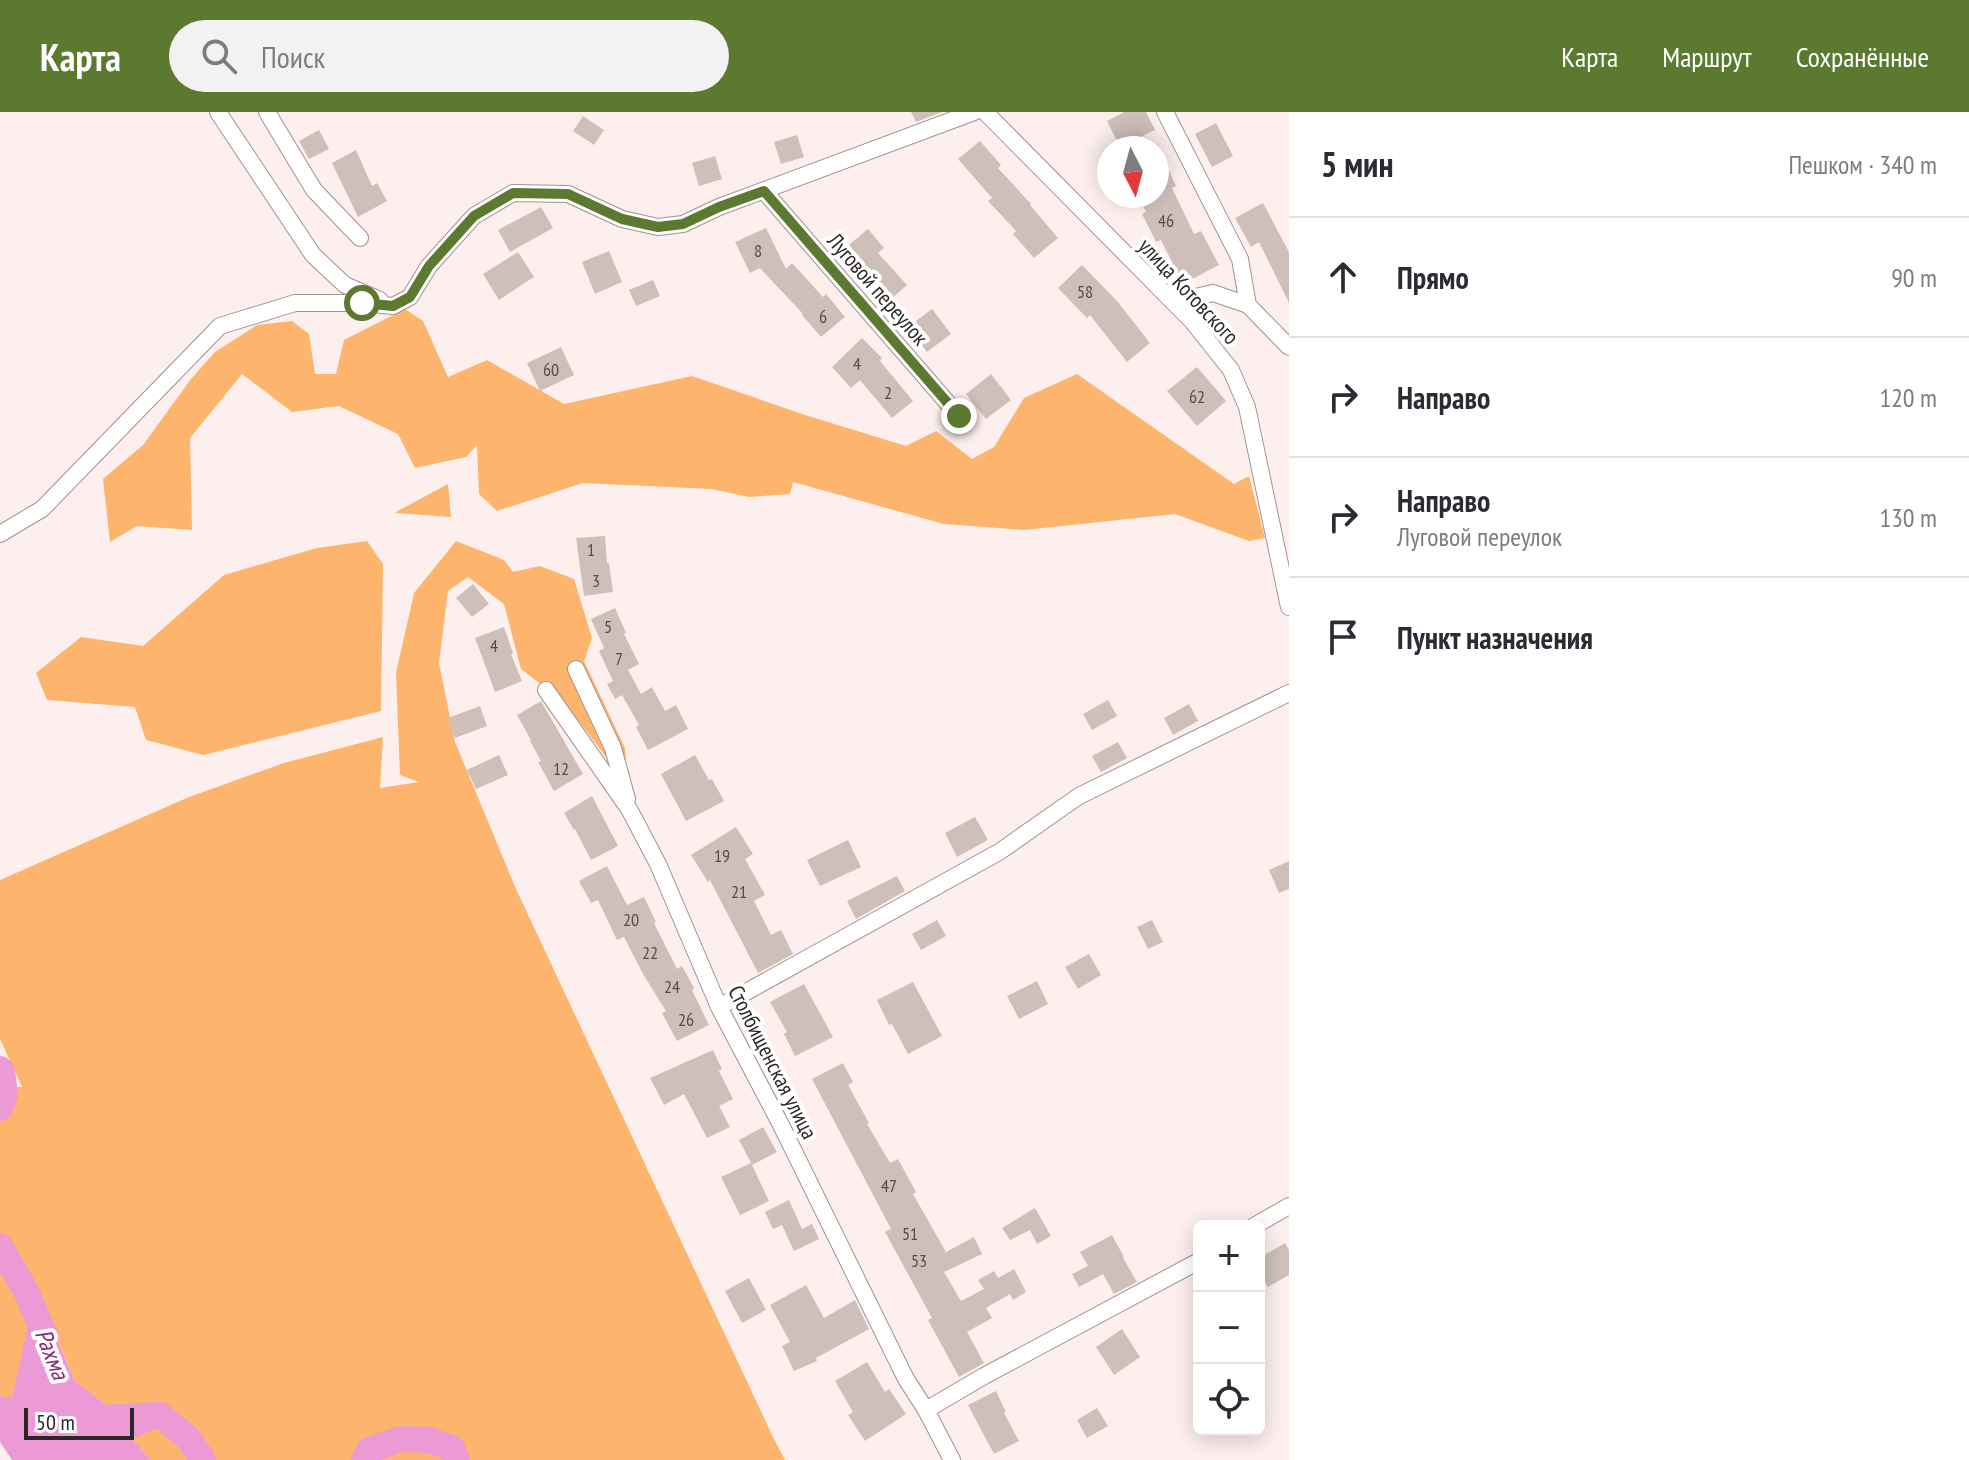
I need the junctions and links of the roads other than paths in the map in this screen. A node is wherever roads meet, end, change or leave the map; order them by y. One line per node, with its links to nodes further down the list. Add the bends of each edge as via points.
1 (218, 112): 10 (street, via 313,255 345,285)
2 (267, 112): 7 (street, via 314,190)
3 (974, 112): 6 (street)
4 (985, 112): 8 (street, улица Котовского)
5 (1165, 112): 9 (street, via 1240,259)
6 (764, 191): 10 (street, via 683,224 658,227 622,219 568,194 513,193 474,216 429,266 410,297); 12 (street, Луговой переулок)
7 (360, 238)
8 (1173, 302): 9 (street, via 1213,293); 14 (street, улица Котовского, via 1231,370 1247,407)
9 (1248, 305): 11 (street)
10 (393, 306): 13 (street, via 295,303 220,326 42,509)
11 (1289, 347)
12 (959, 416)
13 (0, 534)
14 (1289, 607)
15 (576, 669): 18 (street, via 613,748)
16 (546, 690): 18 (street, Столбищенская улица)
17 (1289, 693): 19 (street, via 1079,796 999,852)
18 (629, 809): 19 (street, Столбищенская улица)
19 (719, 1007): 23 (street, Столбищенская улица)
20 (1289, 1206): 21 (street)
21 (1264, 1220)
22 (1193, 1264): 23 (street)
23 (926, 1410): 24 (street, Столбищенская улица)
24 (952, 1460)

